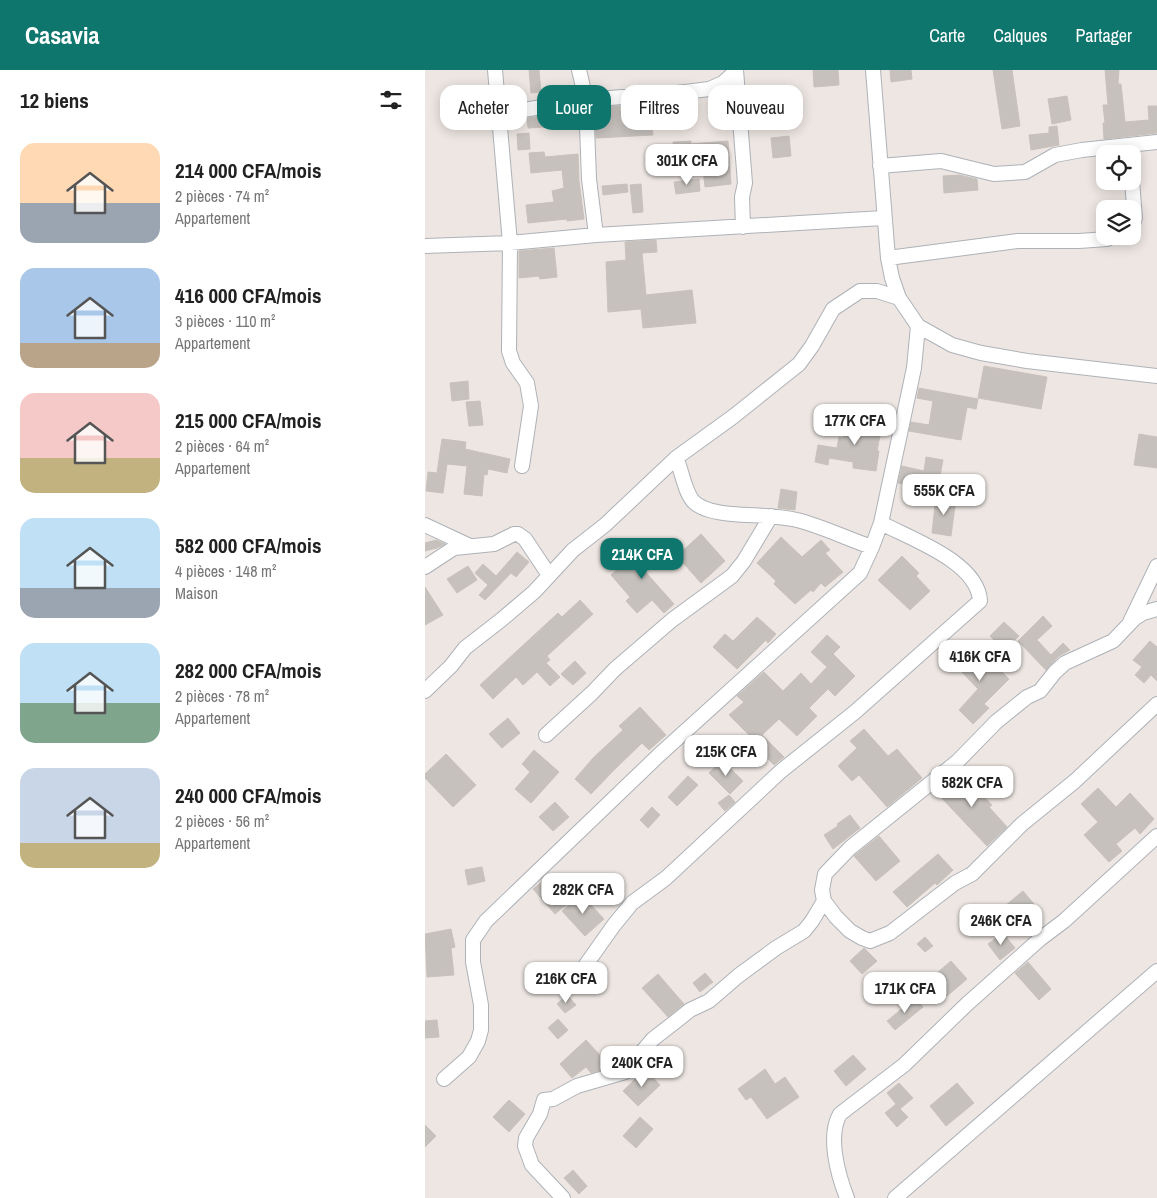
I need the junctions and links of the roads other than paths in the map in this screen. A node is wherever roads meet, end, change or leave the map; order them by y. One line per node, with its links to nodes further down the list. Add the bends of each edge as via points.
1 (495, 70): 5 (street)
2 (579, 70): 6 (street)
3 (736, 70): 7 (street); 8 (street)
4 (873, 70): 17 (street)
5 (496, 85)
6 (582, 85)
7 (721, 85)
8 (737, 85)
9 (708, 90): 10 (street, via 651,98)
10 (611, 98)
11 (499, 130): 23 (street)
12 (587, 130): 20 (street)
13 (741, 130): 19 (street, via 745,184)
14 (1157, 142): 15 (street)
15 (1141, 147)
16 (1096, 150): 17 (street, via 1055,155 1025,172 994,174 941,161)
17 (880, 166): 18 (street)
18 (883, 218): 19 (street); 25 (street)
19 (743, 227): 20 (street)
20 (596, 235): 23 (street)
21 (425, 236): 24 (street)
22 (1096, 240): 25 (street, via 1018,241)
23 (510, 243): 24 (street); 30 (street, via 509,351 527,383 531,406)
24 (425, 246)
25 (888, 258): 26 (street)
26 (899, 298): 27 (street); 29 (street, via 860,290 848,298 833,309 799,364)
27 (918, 326): 28 (street, via 952,345 981,354); 32 (street, via 914,368)
28 (1157, 376)
29 (676, 458): 31 (street, via 694,503 721,513); 38 (street)
30 (522, 466)
31 (771, 516): 35 (street, via 797,520); 45 (street, via 732,576 672,620)
32 (881, 523): 35 (street); 48 (street, via 944,555 975,583 980,601 855,712 781,771 666,878 632,903)
33 (425, 525): 34 (street)
34 (471, 546): 37 (street, via 454,548); 38 (street, via 494,544 518,534 525,539)
35 (873, 546): 50 (street, via 859,573 659,754 486,921 473,940 481,1030 469,1057)
36 (1157, 566): 40 (street)
37 (425, 567)
38 (549, 575): 42 (street, via 465,648)
39 (1157, 609): 40 (street, via 1143,613)
40 (1127, 627): 47 (street, via 1113,641 1065,663 1040,691 1027,696 958,761 850,848 825,874)
41 (425, 677): 42 (street)
42 (441, 677): 43 (street)
43 (425, 691)
44 (1157, 704): 47 (street, via 1075,781 1022,824 973,874 955,883 890,933 870,941 862,938 850,931)
45 (546, 735)
46 (1157, 836): 52 (street, via 904,1065 840,1114 834,1132 837,1166)
47 (824, 900): 51 (street, via 804,931 653,1039 625,1072 544,1100 525,1146 532,1165)
48 (585, 966)
49 (1157, 971): 53 (street)
50 (445, 1079)
51 (563, 1198)
52 (847, 1198)
53 (895, 1198)

